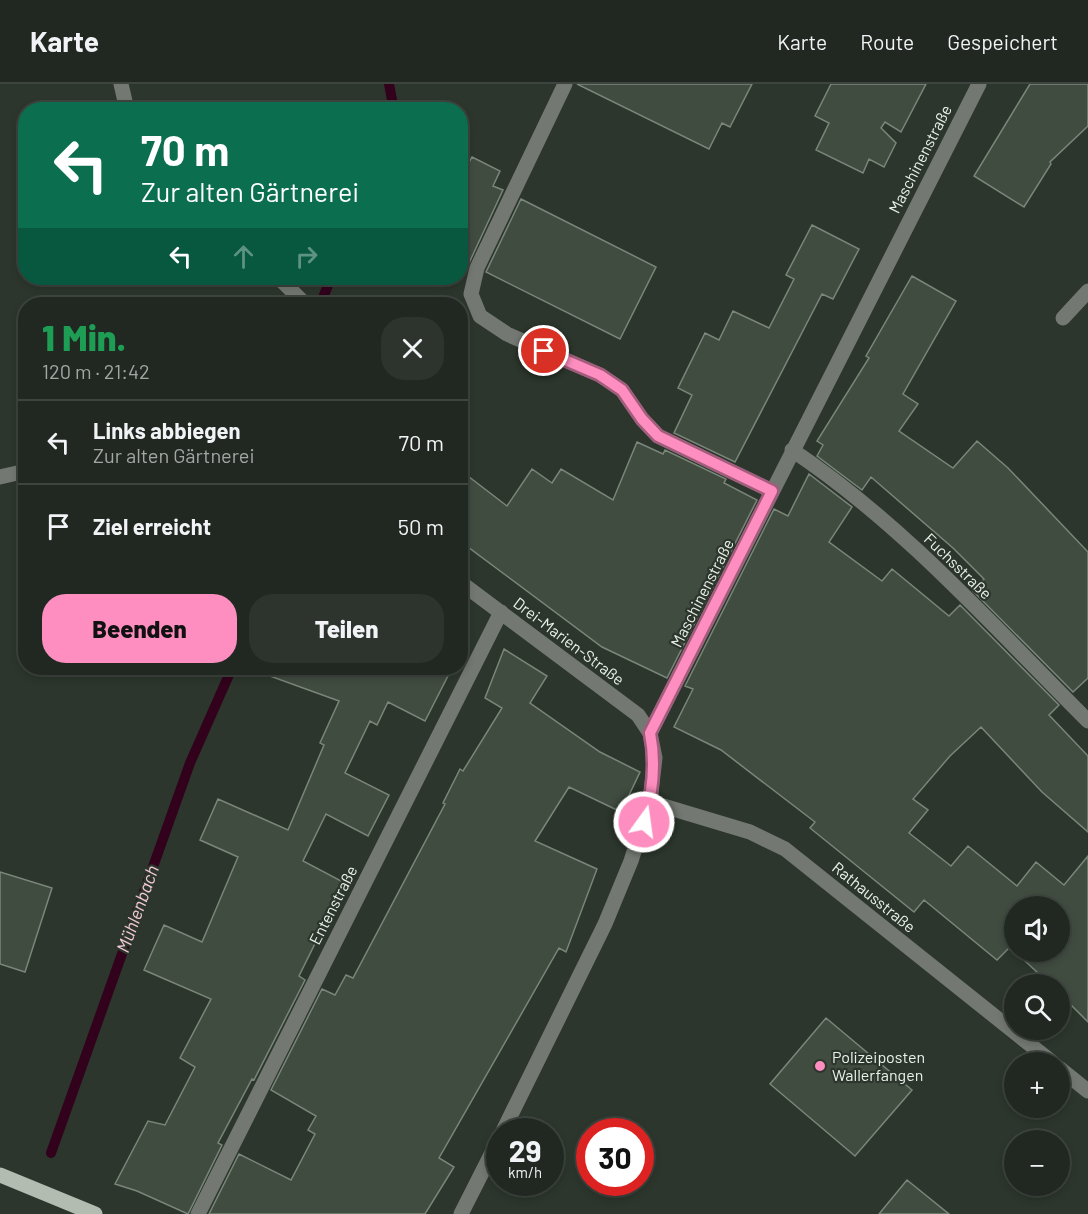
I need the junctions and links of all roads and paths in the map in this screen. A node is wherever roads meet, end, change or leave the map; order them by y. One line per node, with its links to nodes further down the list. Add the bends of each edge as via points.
1 (121, 84): 4 (street)
2 (564, 84): 12 (street, via 477,268 471,294 480,316 507,334 600,375 622,390 658,436)
3 (979, 84): 9 (street, Maschinenstraße)
4 (125, 102)
5 (286, 285): 7 (street)
6 (1088, 291): 8 (street)
7 (298, 297)
8 (1063, 318)
9 (792, 450): 12 (street, Maschinenstraße); 15 (street, Fuchsstraße, via 833,477 897,532)
10 (18, 473): 11 (street)
11 (0, 477)
12 (772, 491): 16 (street, Maschinenstraße)
13 (468, 588): 14 (street, Drei-Marien-Straße)
14 (501, 612): 16 (street, Drei-Marien-Straße, via 638,715); 25 (street, Entenstraße)
15 (1088, 721)
16 (650, 733): 17 (street, via 655,758)
17 (650, 802): 18 (street, Rathausstraße, via 750,832 785,849); 21 (street, via 605,924)
18 (1039, 1052)
19 (1070, 1077): 20 (street)
20 (1088, 1091)
21 (508, 1118)
22 (486, 1165): 26 (street)
23 (0, 1175): 24 (main road)
24 (95, 1214)
25 (198, 1214)
26 (461, 1214)

